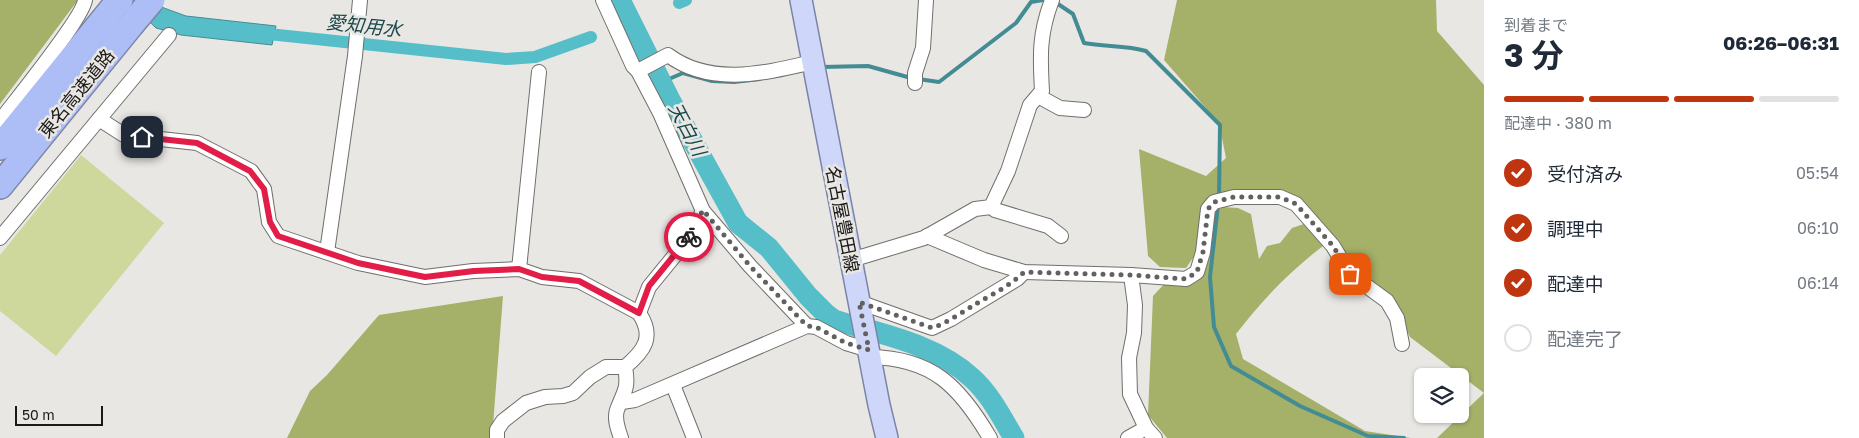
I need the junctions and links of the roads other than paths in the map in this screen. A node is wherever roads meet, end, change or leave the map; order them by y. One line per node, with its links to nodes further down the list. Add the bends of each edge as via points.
1 (85, 0): 18 (street, via 65,34)
2 (152, 0): 9 (highway, 東名高速道路, bridge)
3 (360, 0): 26 (street)
4 (603, 0): 12 (street)
5 (801, 0): 11 (main road, 名古屋豊田線)
6 (926, 0): 14 (street)
7 (1052, 1): 15 (street, via 1042,37 1042,91)
8 (117, 3): 9 (street); 19 (highway, 東名高速道路)
9 (140, 25): 20 (highway, 東名高速道路)
10 (169, 35): 17 (street)
11 (813, 62): 12 (street, via 748,75 716,75 668,56); 27 (main road, 名古屋豊田線)
12 (638, 71): 22 (street)
13 (539, 72): 28 (street)
14 (915, 83)
15 (1038, 96): 16 (street, via 1060,108); 21 (street, via 1030,105 1008,171)
16 (1084, 110)
17 (99, 119): 25 (street); 26 (street, via 124,135 197,143 250,171 264,189 270,222 278,236)
18 (0, 120)
19 (0, 147)
20 (0, 186)
21 (991, 207): 23 (street, via 975,209); 24 (street, via 1048,226)
22 (703, 210): 32 (street, via 689,238 649,286); 33 (street)
23 (927, 236): 27 (street); 29 (street, via 984,260)
24 (1062, 236)
25 (0, 238)
26 (327, 252): 28 (street, via 358,263 425,277)
27 (851, 260): 31 (main road, 名古屋豊田線)
28 (519, 269): 32 (street, via 542,277 579,281)
29 (1024, 272): 30 (street); 31 (street, via 1001,289 932,328)
30 (1131, 275): 34 (street, via 1186,279 1197,272 1208,209 1214,202 1234,197 1280,197 1296,204 1333,246 1350,274 1387,300 1397,318); 39 (street, via 1135,305 1129,358 1130,394)
31 (861, 307): 35 (main road, 名古屋豊田線)
32 (639, 313): 36 (street, via 644,321 645,347)
33 (807, 326): 35 (street); 37 (street)
34 (1402, 344)
35 (869, 350): 43 (main road, 名古屋豊田線); 44 (street, via 919,365 943,378 968,404)
36 (625, 367): 38 (street, via 628,380); 40 (street, via 606,367 573,393 526,403 503,421 497,430)
37 (672, 385): 38 (street, via 636,400); 42 (street)
38 (622, 402): 41 (street, via 616,417)
39 (1150, 433): 45 (street)
40 (497, 438)
41 (620, 438)
42 (694, 438)
43 (887, 438)
44 (990, 438)
45 (1128, 438)

